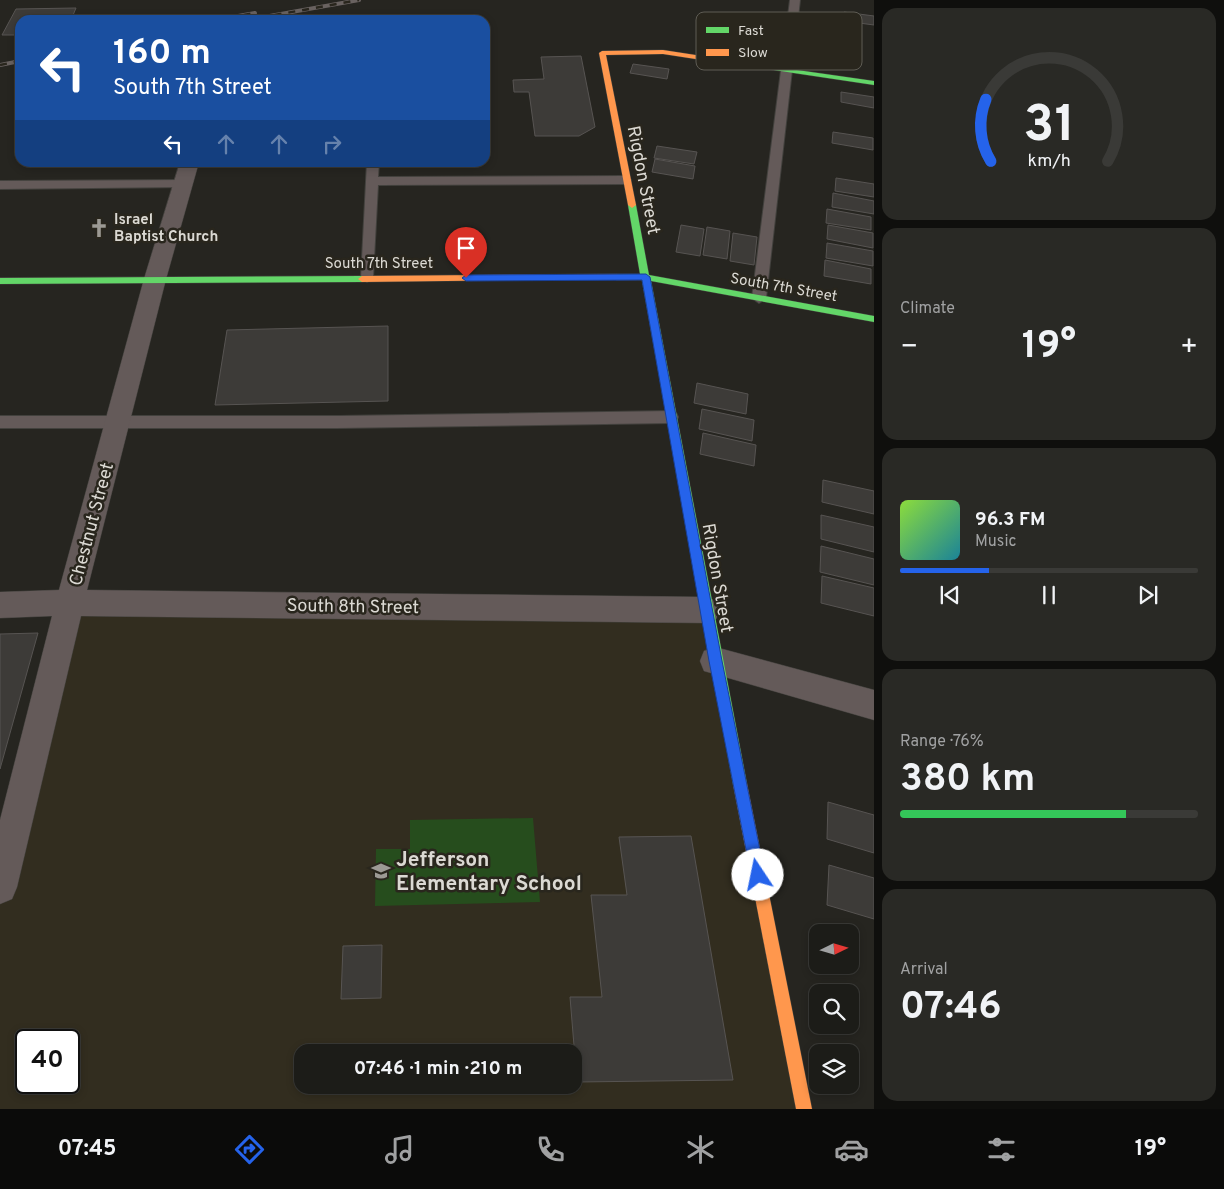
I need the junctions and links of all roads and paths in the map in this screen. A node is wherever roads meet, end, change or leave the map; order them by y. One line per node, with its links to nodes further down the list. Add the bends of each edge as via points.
1 (696, 57): 7 (street, Rigdon Street, via 663,52 602,53)
2 (786, 70): 14 (lane)
3 (792, 70): 4 (street)
4 (874, 83)
5 (373, 167): 8 (lane)
6 (187, 173): 9 (lane); 12 (street, Chestnut Street)
7 (626, 180): 8 (lane); 10 (street, Rigdon Street)
8 (372, 181): 11 (lane)
9 (0, 185)
10 (646, 277): 11 (street, South 7th Street); 14 (street, South 7th Street); 16 (street, Rigdon Street)
11 (367, 278): 12 (street, South 7th Street)
12 (155, 279): 13 (street, South 7th Street); 17 (street, Chestnut Street)
13 (0, 281)
14 (758, 298): 15 (street, South 7th Street)
15 (874, 319)
16 (671, 417): 17 (lane, via 338,422); 21 (street, Rigdon Street)
17 (118, 421): 18 (lane); 19 (street, Chestnut Street)
18 (0, 422)
19 (70, 603): 20 (street, South 8th Street); 21 (street, South 8th Street); 24 (street, Chestnut Street)
20 (0, 606)
21 (706, 610): 22 (street, Rigdon Street)
22 (716, 661): 23 (street); 26 (street, Rigdon Street)
23 (874, 705)
24 (4, 855): 25 (street, Chestnut Street)
25 (0, 887)
26 (804, 1109)

